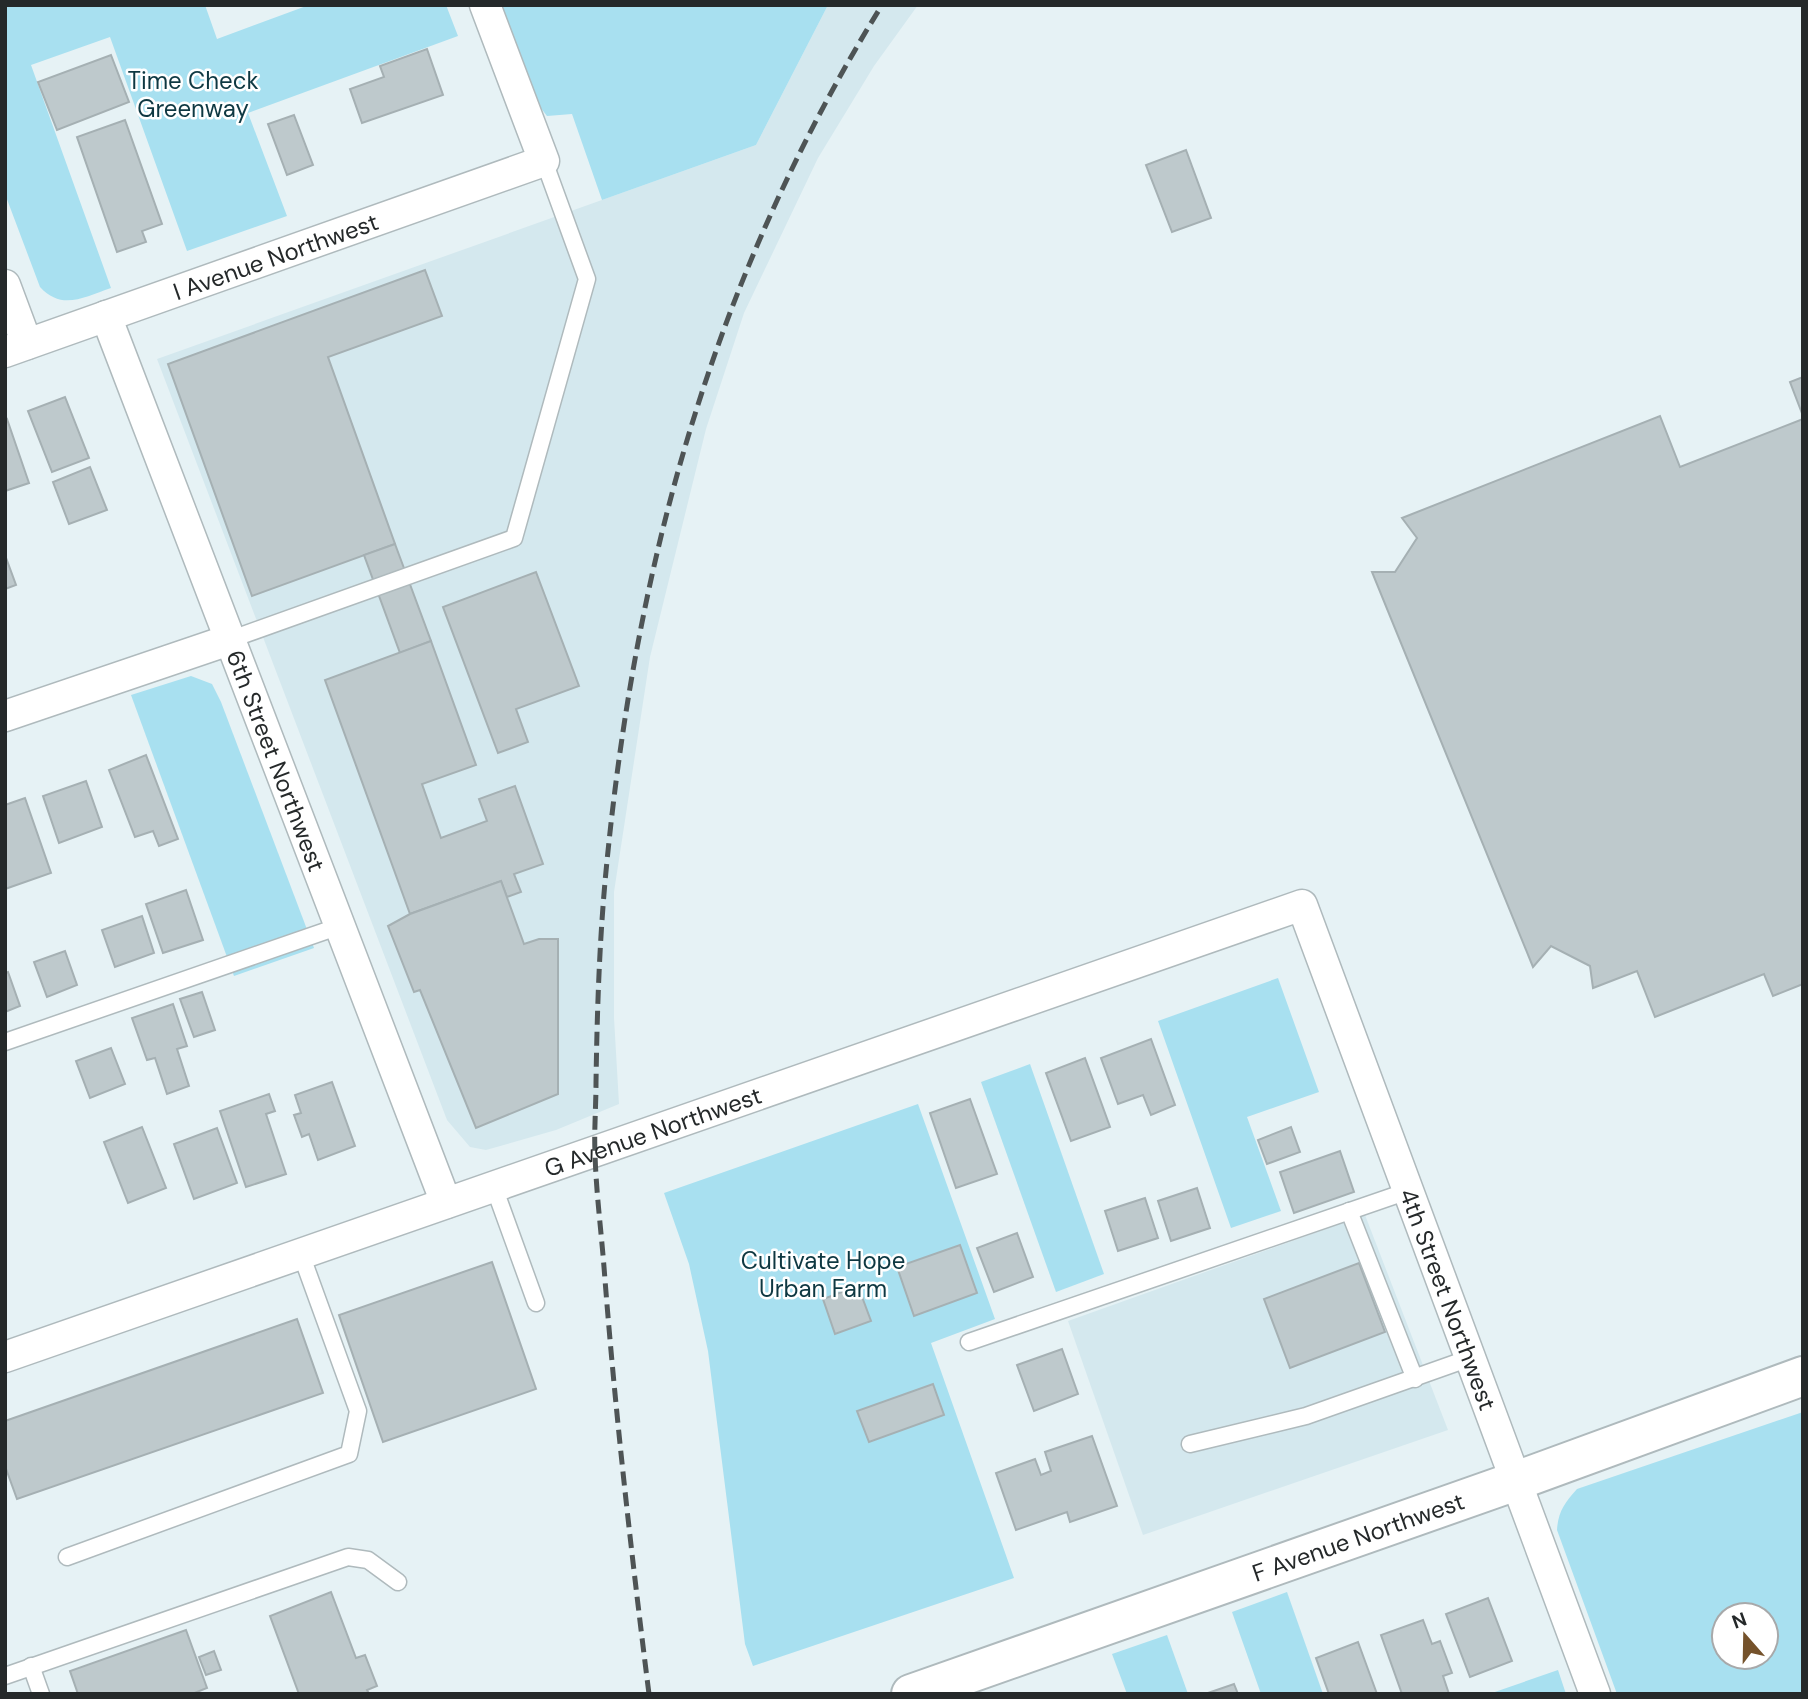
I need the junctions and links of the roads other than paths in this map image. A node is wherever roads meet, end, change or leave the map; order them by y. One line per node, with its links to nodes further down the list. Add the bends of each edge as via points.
1 (485, 5): 2 (street)
2 (544, 161): 4 (street, I Avenue Northwest); 6 (lane, via 587,279 514,538)
3 (5, 285): 5 (street)
4 (106, 316): 5 (street, I Avenue Northwest); 6 (street, 6th Street Northwest)
5 (16, 348)
6 (229, 640): 7 (street); 9 (street, 6th Street Northwest)
7 (5, 716)
8 (1302, 905): 11 (street, G Avenue Northwest); 12 (street, 4th Street Northwest)
9 (340, 926): 10 (lane); 13 (street, 6th Street Northwest)
10 (5, 1042)
11 (494, 1186): 13 (street, G Avenue Northwest); 16 (lane)
12 (1408, 1191): 14 (lane); 19 (street, 4th Street Northwest)
13 (446, 1203): 15 (street, G Avenue Northwest)
14 (1349, 1211): 17 (lane); 21 (lane)
15 (301, 1254): 18 (street, G Avenue Northwest); 24 (lane, via 359,1411 349,1454)
16 (536, 1303)
17 (969, 1342)
18 (5, 1357)
19 (1470, 1358): 21 (lane); 23 (street, 4th Street Northwest)
20 (1803, 1376): 23 (main road, F Avenue Northwest)
21 (1415, 1378): 22 (lane, via 1306,1416)
22 (1189, 1444)
23 (1516, 1482): 28 (main road, F Avenue Northwest); 30 (street, 4th Street Northwest)
24 (66, 1556)
25 (398, 1582): 26 (lane, via 368,1560 348,1557)
26 (31, 1667): 27 (lane); 29 (lane)
27 (5, 1676)
28 (921, 1692)
29 (41, 1694)
30 (1595, 1694)

